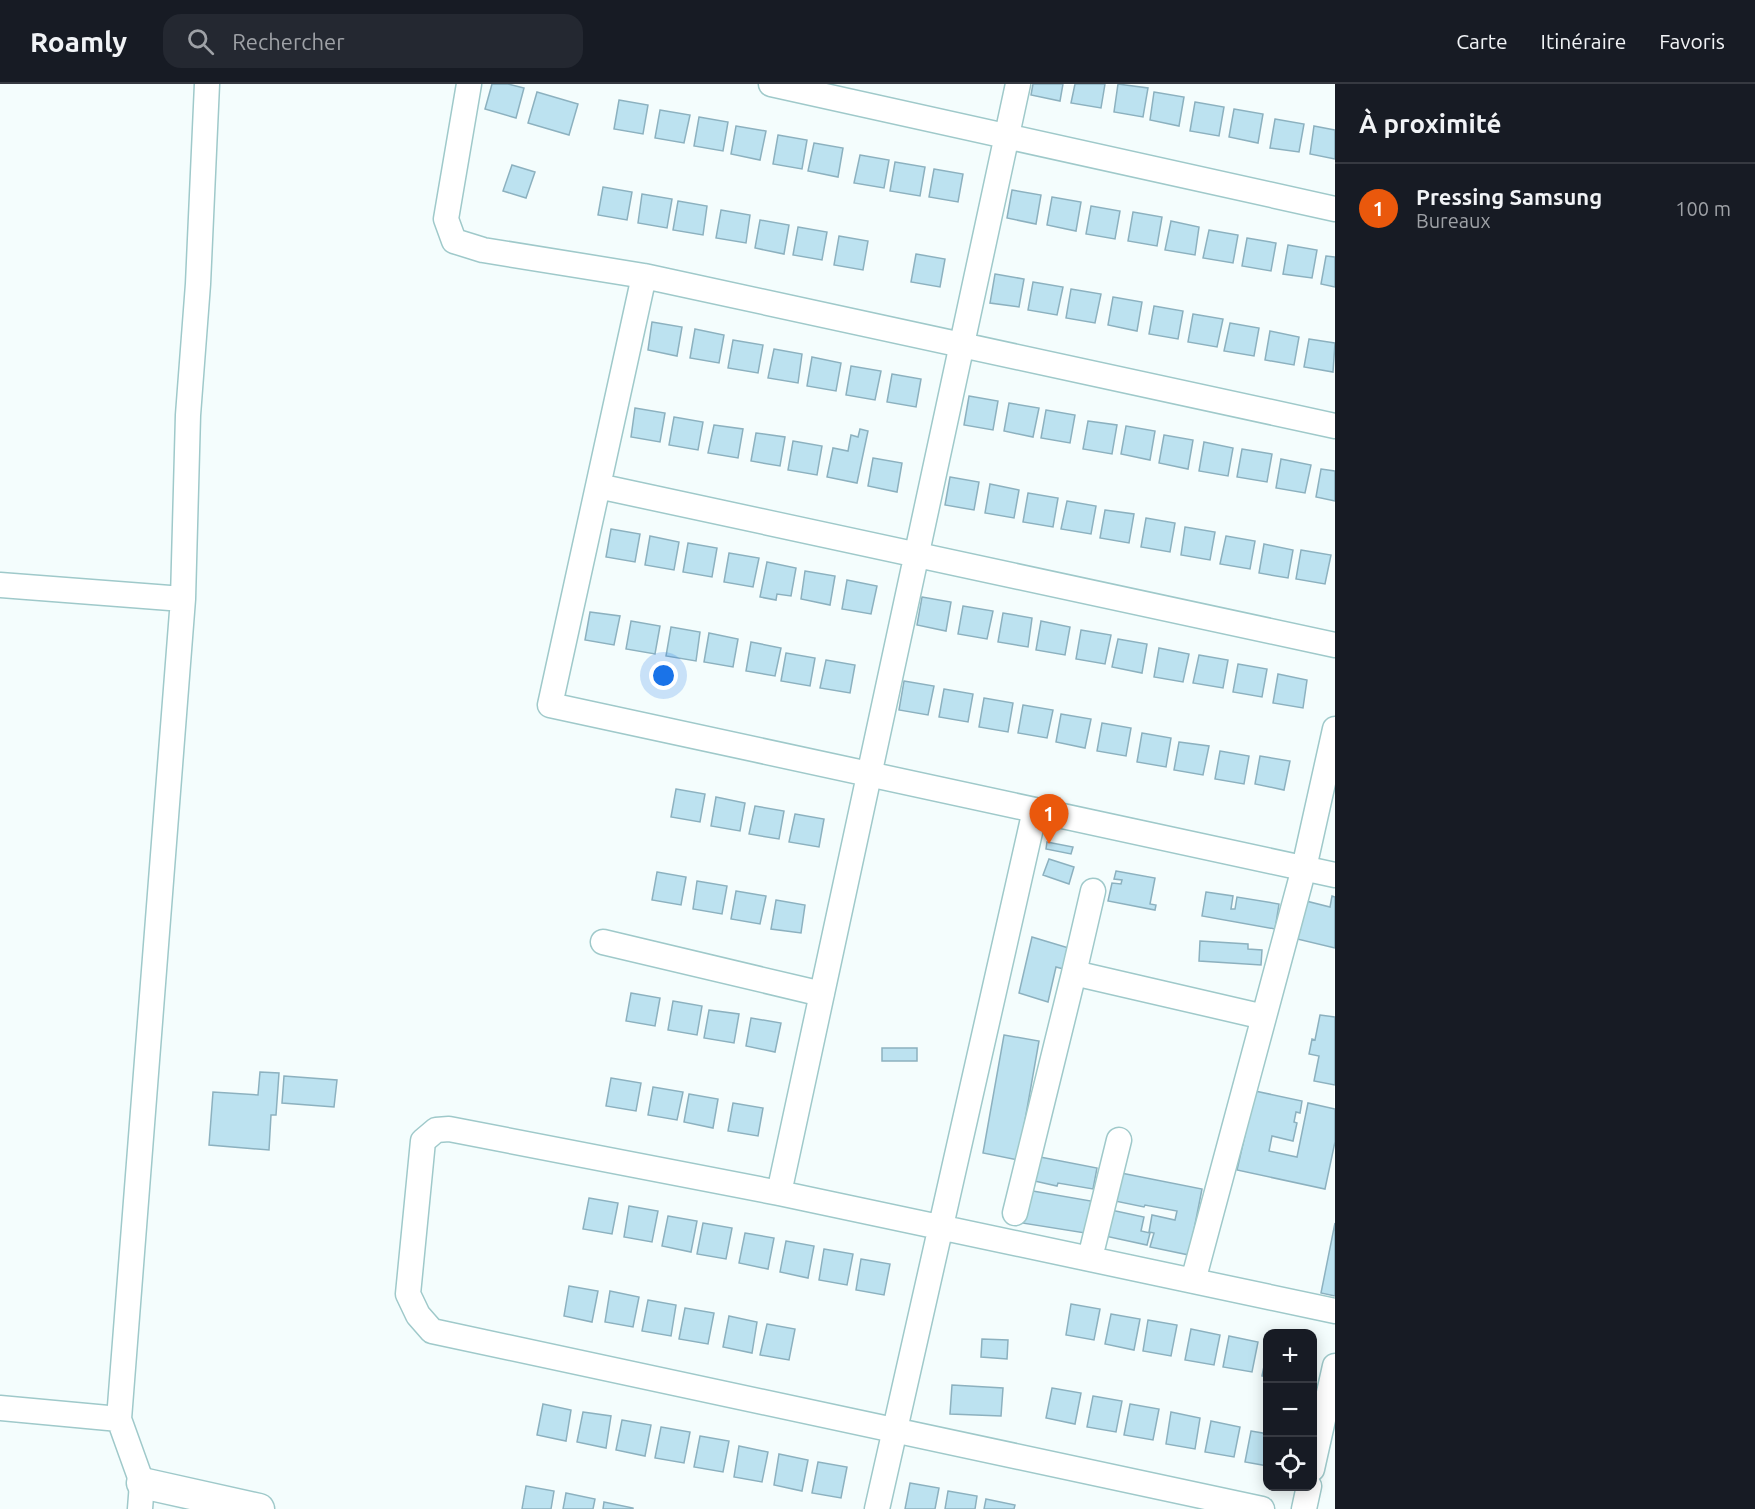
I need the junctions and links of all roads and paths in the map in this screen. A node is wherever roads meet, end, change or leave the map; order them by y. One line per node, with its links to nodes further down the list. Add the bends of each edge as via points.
1 (207, 84): 13 (street, via 188,415)
2 (469, 84): 7 (street, via 446,219 454,241 483,250)
3 (771, 84): 5 (street)
4 (1018, 84): 5 (street)
5 (1007, 137): 6 (street); 8 (street)
6 (1335, 209)
7 (644, 276): 8 (street); 10 (street)
8 (962, 345): 9 (street); 11 (street)
9 (1335, 426)
10 (598, 486): 11 (street); 16 (street, via 550,705)
11 (916, 555): 14 (street); 16 (street)
12 (0, 585): 13 (street)
13 (183, 599): 34 (street)
14 (1335, 645)
15 (1335, 729): 18 (street)
16 (869, 774): 17 (street); 23 (street)
17 (1035, 810): 18 (street); 28 (street)
18 (1304, 868): 19 (street); 24 (street)
19 (1335, 875)
20 (1093, 891): 22 (street)
21 (603, 942): 23 (street)
22 (1074, 974): 24 (street); 27 (street)
23 (822, 994): 26 (street)
24 (1264, 1017): 30 (street)
25 (1119, 1140): 29 (street)
26 (779, 1192): 28 (street); 35 (street, via 449,1129 436,1130 423,1141 408,1294 418,1315 432,1330)
27 (1015, 1213)
28 (941, 1227): 29 (street); 35 (street)
29 (1090, 1258): 30 (street)
30 (1193, 1281): 31 (street)
31 (1335, 1311)
32 (1335, 1366): 36 (street)
33 (0, 1408): 34 (street)
34 (119, 1419): 38 (street)
35 (895, 1430): 40 (street); 41 (street)
36 (1317, 1446)
37 (1308, 1491): 42 (street)
38 (141, 1496): 39 (street)
39 (260, 1509)
40 (877, 1509)
41 (1262, 1509)
42 (1304, 1509)

